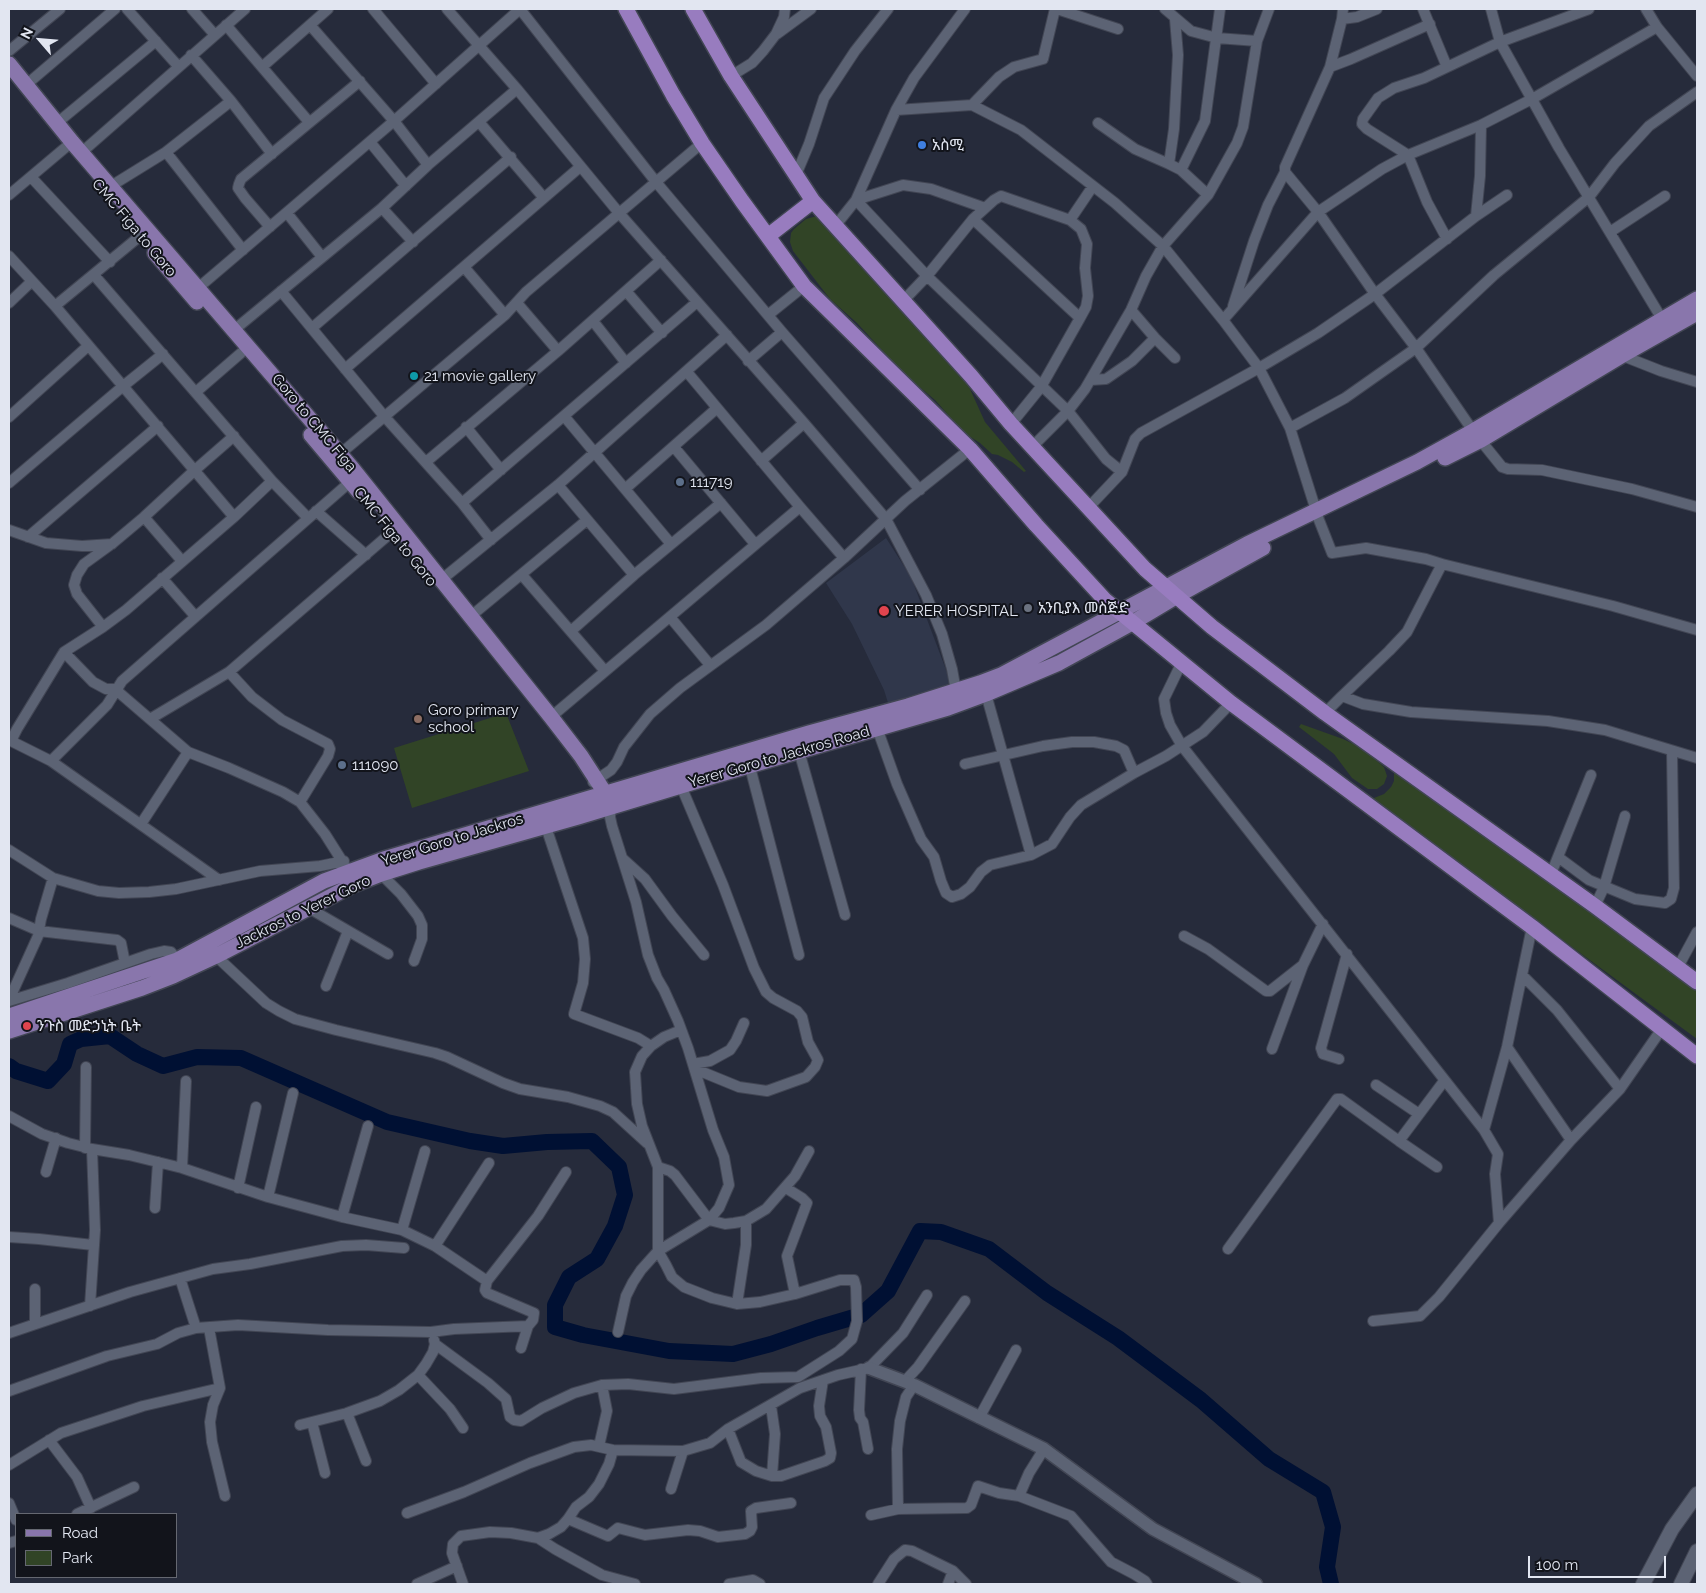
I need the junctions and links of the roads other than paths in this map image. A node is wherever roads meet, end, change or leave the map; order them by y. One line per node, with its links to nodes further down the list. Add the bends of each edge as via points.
1 (60, 9): 39 (street)
2 (115, 9): 51 (street)
3 (127, 9): 35 (street)
4 (192, 9): 33 (street)
5 (246, 9): 28 (street)
6 (328, 9): 29 (street)
7 (373, 9): 50 (street)
8 (447, 9): 38 (street)
9 (520, 9): 38 (street); 80 (street)
10 (626, 9): 65 (highway)
11 (693, 9): 46 (highway)
12 (785, 9): 32 (street)
13 (811, 9): 32 (street)
14 (888, 9): 77 (street, via 824,98 810,144)
15 (965, 9): 57 (street, via 914,78)
16 (1056, 9): 31 (street); 56 (street, via 1043,59 1014,67 999,77)
17 (1165, 9): 26 (street)
18 (1220, 9): 34 (street)
19 (1269, 9): 36 (street)
20 (1377, 9): 25 (street, via 1358,17)
21 (1423, 9): 27 (street)
22 (1491, 9): 37 (street)
23 (1646, 9): 30 (street)
24 (1585, 10): 37 (street)
25 (1343, 14): 44 (street)
26 (1175, 19): 34 (street, via 1191,32); 73 (street, via 1178,55)
27 (1430, 24): 44 (street); 45 (street)
28 (226, 25): 33 (street); 43 (street)
29 (310, 25): 43 (street); 49 (street)
30 (1657, 26): 47 (street); 54 (street)
31 (1118, 29)
32 (776, 34): 46 (street, via 752,63)
33 (215, 35): 40 (street)
34 (1217, 38): 36 (street); 75 (street, via 1205,121)
35 (156, 41): 42 (street); 61 (street)
36 (1257, 41): 85 (street, via 1242,127)
37 (1500, 42): 45 (street); 54 (street)
38 (479, 46): 50 (street); 52 (street)
39 (9, 51)
40 (191, 55): 42 (street); 55 (street)
41 (9, 64): 51 (main road, Goro to CMC Figa)
42 (178, 66): 67 (street)
43 (262, 67): 59 (street)
44 (1330, 67): 76 (street, via 1286,161)
45 (1447, 67): 70 (street, via 1383,93 1363,119 1362,124 1367,129)
46 (730, 76): 77 (highway)
47 (1697, 76)
48 (9, 80): 66 (main road, CMC Figa to Goro)
49 (360, 81): 58 (street); 59 (street)
50 (436, 84): 58 (street)
51 (26, 85): 61 (main road, Goro to CMC Figa)
52 (517, 90): 60 (street); 74 (street)
53 (1697, 92): 89 (street, via 1649,126)
54 (1532, 99): 63 (street); 89 (street)
55 (231, 100): 68 (street); 69 (street)
56 (972, 105): 57 (street); 83 (street, via 1021,130)
57 (896, 110): 90 (street)
58 (394, 121): 64 (street); 72 (street)
59 (309, 122): 69 (street)
60 (479, 122): 71 (street); 72 (street)
61 (57, 123): 67 (main road, Goro to CMC Figa)
62 (1098, 123): 73 (street, via 1135,149)
63 (1481, 125): 70 (street); 97 (street)
64 (370, 142): 82 (street); 95 (street)
65 (702, 143): 80 (street); 104 (highway)
66 (66, 147): 78 (street); 103 (main road, CMC Figa to Goro)
67 (82, 152): 81 (main road, Goro to CMC Figa)
68 (166, 152): 81 (street); 108 (street)
69 (272, 154): 101 (street, via 242,179 238,188)
70 (1408, 155): 94 (street); 105 (street, via 1427,202)
71 (511, 157): 88 (street); 106 (street)
72 (428, 164): 82 (street)
73 (1169, 164): 75 (street)
74 (580, 166): 88 (street); 96 (street)
75 (1181, 170): 85 (street)
76 (1285, 172): 94 (street); 130 (street, via 1254,241)
77 (796, 175): 91 (highway)
78 (31, 177): 84 (street); 112 (street)
79 (9, 179): 84 (street)
80 (656, 182): 96 (street); 133 (street)
81 (111, 186): 114 (main road, Goro to CMC Figa)
82 (406, 186): 92 (street)
83 (1093, 186): 99 (street); 107 (street)
84 (13, 191)
85 (1208, 195): 107 (street)
86 (1507, 196): 97 (street)
87 (1665, 196): 102 (street)
88 (544, 198): 113 (street)
89 (1589, 198): 102 (street); 145 (street, via 1494,275)
90 (856, 200): 93 (street, via 903,185 949,194); 100 (street); 116 (street)
91 (813, 201): 100 (highway); 104 (highway)
92 (382, 208): 106 (street); 110 (street)
93 (984, 208): 98 (street); 99 (street, via 1001,196)
94 (1318, 212): 122 (street); 130 (street)
95 (287, 213): 101 (street); 110 (street)
96 (619, 213): 111 (street); 126 (street)
97 (1476, 216): 105 (street)
98 (973, 219): 116 (street); 134 (street)
99 (1070, 220): 134 (street, via 1081,229 1087,244 1088,296)
100 (836, 225): 124 (highway)
101 (270, 227): 108 (street)
102 (1610, 232): 137 (street)
103 (140, 236): 112 (street); 114 (main road, CMC Figa to Goro)
104 (768, 236): 118 (highway)
105 (1447, 239): 122 (street)
106 (412, 242): 138 (street)
107 (1162, 246): 129 (street); 135 (street)
108 (243, 250): 119 (street)
109 (9, 256): 117 (street)
110 (322, 257): 121 (street)
111 (661, 260): 120 (street); 125 (street)
112 (110, 262): 115 (street)
113 (464, 267): 132 (street); 154 (street)
114 (179, 274): 119 (main road, Goro to CMC Figa); 148 (main road, CMC Figa to Goro)
115 (94, 275): 128 (street); 149 (street)
116 (927, 276): 124 (street); 159 (street)
117 (31, 282): 127 (street); 128 (street)
118 (804, 286): 133 (street); 175 (highway)
119 (198, 288): 139 (main road, Goro to CMC Figa)
120 (626, 291): 136 (street); 141 (street)
121 (281, 292): 138 (street); 139 (street)
122 (1375, 294): 145 (street); 153 (street)
123 (1697, 299): 137 (main road)
124 (903, 301): 167 (highway)
125 (697, 302): 141 (street); 142 (street)
126 (517, 303): 132 (street); 146 (street)
127 (9, 304)
128 (55, 306): 144 (street)
129 (1131, 310): 143 (street); 156 (street)
130 (1232, 311): 135 (street)
131 (1697, 313): 137 (main road)
132 (505, 315): 164 (street)
133 (768, 315): 140 (street)
134 (1080, 318): 159 (street)
135 (1223, 320): 153 (street)
136 (592, 321): 146 (street); 152 (street)
137 (1665, 324): 147 (main road)
138 (312, 328): 154 (street)
139 (234, 330): 177 (main road, Goro to CMC Figa)
140 (782, 332): 151 (street); 188 (street)
141 (662, 333): 152 (street)
142 (727, 335): 151 (street); 155 (street)
143 (1155, 338): 150 (street); 156 (street, via 1132,361 1106,379)
144 (88, 346): 158 (street); 163 (street)
145 (1416, 348): 170 (street, via 1345,398); 171 (street)
146 (558, 351): 169 (street)
147 (1615, 352): 157 (street); 171 (main road)
148 (242, 353): 160 (street); 184 (main road, CMC Figa to Goro)
149 (163, 354): 158 (street); 160 (street)
150 (1176, 358)
151 (748, 361): 166 (street)
152 (626, 364): 165 (street)
153 (1259, 368): 170 (street); 182 (street, via 1141,433 1135,439)
154 (345, 369): 164 (street)
155 (686, 372): 161 (street); 176 (street)
156 (1091, 380): 162 (street)
157 (1697, 382)
158 (122, 387): 168 (street); 185 (street)
159 (1041, 387): 162 (street); 167 (street)
160 (196, 392): 172 (street)
161 (716, 408): 173 (street); 178 (street)
162 (1068, 411): 174 (street); 182 (street, via 1106,459)
163 (10, 413)
164 (384, 416): 177 (street); 179 (street)
165 (564, 416): 176 (street); 181 (street)
166 (804, 423): 178 (street); 198 (street)
167 (1011, 424): 174 (highway)
168 (158, 426): 180 (street); 202 (street)
169 (466, 427): 179 (street); 181 (street)
170 (1290, 428): 195 (street)
171 (1477, 435): 191 (street, via 1498,463 1508,469 1542,470); 195 (main road)
172 (234, 436): 180 (street); 183 (street)
173 (674, 447): 187 (street); 190 (street)
174 (1032, 447): 193 (highway)
175 (970, 449): 188 (street); 217 (highway, via 1042,532)
176 (594, 453): 186 (street); 187 (street)
177 (340, 454): 211 (main road, Goro to CMC Figa)
178 (760, 461): 192 (street)
179 (426, 462): 189 (street)
180 (195, 470): 196 (street); 197 (street)
181 (501, 470): 189 (street)
182 (1122, 472): 193 (street)
183 (272, 481): 194 (street); 197 (street)
184 (350, 482): 194 (street); 201 (main road, CMC Figa to Goro)
185 (9, 484)
186 (558, 485): 199 (street); 203 (street)
187 (625, 489): 205 (street)
188 (920, 490): 198 (street)
189 (462, 503): 203 (street)
190 (721, 503): 205 (street); 206 (street)
191 (1697, 507)
192 (800, 508): 206 (street); 208 (street)
193 (1088, 508): 216 (highway, via 1145,569)
194 (312, 515): 207 (street); 218 (street)
195 (1317, 516): 210 (street, via 1332,553 1366,548); 216 (main road, via 1259,550)
196 (144, 517): 204 (street); 209 (street)
197 (234, 517): 209 (street)
198 (886, 519): 208 (street); 231 (street, via 926,595 942,634)
199 (587, 520): 212 (street); 213 (street)
200 (9, 530): 202 (street)
201 (392, 532): 207 (street); 211 (main road, CMC Figa to Goro)
202 (28, 537): 204 (street, via 73,546)
203 (491, 540): 215 (street)
204 (113, 544): 222 (street, via 84,564 74,585 77,594)
205 (671, 544): 213 (street)
206 (755, 544): 220 (street)
207 (366, 555): 229 (street)
208 (844, 558): 227 (street, via 766,625)
209 (182, 561): 214 (street)
210 (1442, 564): 223 (street); 233 (street, via 1407,632)
211 (424, 566): 215 (main road, Goro to CMC Figa); 251 (main road, CMC Figa to Goro)
212 (522, 575): 219 (street); 224 (street)
213 (634, 575): 224 (street)
214 (162, 578): 218 (street); 222 (street)
215 (442, 580): 219 (main road, Goro to CMC Figa)
216 (1172, 591): 217 (main road); 221 (main road, Yerer Goro to Jackros Road); 235 (highway, via 1212,627)
217 (1120, 612): 221 (highway); 231 (main road, via 1000,674)
218 (195, 616): 230 (street)
219 (471, 616): 236 (main road, Goro to CMC Figa)
220 (670, 617): 227 (street); 228 (street)
221 (1132, 624): 226 (highway); 232 (main road, Yerer Goro to Jackros Road, via 1049,668)
222 (103, 628): 225 (street)
223 (1697, 630)
224 (572, 631): 228 (street)
225 (64, 652): 230 (street, via 93,682 106,689); 239 (street)
226 (1181, 664): 234 (highway); 240 (street, via 1164,699 1170,726)
227 (710, 665): 251 (street, via 650,714 611,770)
228 (606, 671): 236 (street)
229 (229, 672): 237 (street); 253 (street, via 252,697 282,720 328,744 328,756)
230 (115, 689): 237 (street); 246 (street, via 107,705)
231 (956, 691): 254 (main road)
232 (986, 694): 238 (main road, Yerer Goro to Jackros Road); 244 (street)
233 (1342, 696): 235 (street); 242 (street, via 1363,704 1411,712 1548,721 1605,730)
234 (1231, 703): 240 (street, via 1203,732); 273 (highway)
235 (1325, 713): 264 (highway)
236 (551, 717): 251 (main road, Goro to CMC Figa)
237 (150, 719): 243 (street)
238 (876, 728): 241 (main road, Yerer Goro to Jackros Road); 259 (street, via 921,840 934,857 946,893 952,897 960,894 990,865)
239 (10, 741): 246 (street)
240 (1182, 746): 249 (street); 272 (street)
241 (799, 751): 248 (main road, Yerer Goro to Jackros Road); 270 (street)
242 (1672, 751): 245 (street); 267 (street, via 1674,888 1671,899 1665,903 1634,899)
243 (188, 752): 253 (street); 256 (street)
244 (1003, 754): 247 (street); 249 (street, via 1072,742 1094,742 1124,750); 259 (street)
245 (1697, 758)
246 (51, 761): 256 (street)
247 (965, 764)
248 (750, 766): 252 (main road, Yerer Goro to Jackros Road); 283 (street)
249 (1134, 773): 259 (street, via 1081,806 1052,844)
250 (1592, 775): 260 (street)
251 (593, 781): 254 (main road, CMC Figa to Goro)
252 (681, 786): 254 (main road, Yerer Goro to Jackros Road); 305 (street, via 754,968 766,992 802,1017 808,1042 818,1060 806,1077 767,1091 739,1087)
253 (300, 802): 262 (street)
254 (605, 805): 257 (main road, Jackros to Yerer Goro); 261 (street); 262 (main road, Yerer Goro to Jackros)
255 (1625, 816): 267 (street)
256 (141, 824): 266 (street)
257 (546, 826): 263 (main road, Jackros to Yerer Goro); 299 (street, via 583,938 583,983 574,1014)
258 (9, 850): 265 (street)
259 (1031, 855)
260 (1558, 857): 264 (street); 267 (street, via 1589,880)
261 (623, 859): 282 (street, via 645,879); 297 (street, via 648,955)
262 (347, 866): 266 (street, via 260,871); 285 (main road, Yerer Goro to Jackros)
263 (382, 874): 269 (main road, Jackros to Yerer Goro); 286 (street, via 401,894 422,925 422,939)
264 (1551, 874): 268 (highway)
265 (53, 878): 266 (street, via 98,891 119,893 176,889); 275 (street)
266 (220, 880)
267 (1604, 886): 268 (street)
268 (1595, 906): 289 (highway)
269 (307, 908): 274 (street); 284 (main road, Jackros to Yerer Goro)
270 (845, 915)
271 (9, 918): 275 (street)
272 (1323, 924): 281 (street); 288 (street)
273 (1532, 927): 290 (street); 298 (highway)
274 (348, 930): 280 (street); 292 (street)
275 (39, 931): 287 (street, via 117,940); 293 (street)
276 (1697, 932): 279 (street)
277 (1184, 936): 288 (street, via 1208,949 1266,992)
278 (1697, 950): 279 (street)
279 (1686, 952): 289 (street)
280 (388, 954)
281 (1347, 954): 303 (street, via 1322,1048 1323,1054); 306 (street)
282 (704, 955)
283 (799, 955)
284 (210, 958): 296 (main road, Jackros to Yerer Goro, via 142,988); 319 (street, via 266,1003 295,1019 435,1053 520,1089 600,1106 614,1112)
285 (177, 960): 287 (street, via 171,952 164,950); 294 (main road, Yerer Goro to Jackros)
286 (414, 961)
287 (125, 963): 293 (street)
288 (1303, 965): 301 (street)
289 (1678, 967): 291 (highway)
290 (1522, 974): 300 (street); 309 (street, via 1557,1010)
291 (1697, 982)
292 (326, 986)
293 (9, 1001)
294 (9, 1016)
295 (744, 1023): 305 (street, via 730,1050)
296 (9, 1030)
297 (681, 1030): 299 (street); 305 (street)
298 (1662, 1030): 302 (highway); 309 (street)
299 (651, 1046): 319 (street, via 635,1072 642,1126)
300 (1507, 1047): 315 (street); 317 (street)
301 (1272, 1049)
302 (1697, 1056)
303 (1339, 1059)
304 (86, 1067): 320 (street)
305 (694, 1067): 335 (street, via 724,1157 729,1184 719,1208)
306 (1444, 1080): 312 (street); 315 (street)
307 (186, 1081): 327 (street)
308 (1376, 1084): 312 (street)
309 (1620, 1089): 317 (street)
310 (293, 1093): 332 (street)
311 (256, 1107): 330 (street)
312 (1419, 1114): 318 (street)
313 (9, 1116): 316 (street)
314 (368, 1126): 334 (street)
315 (1484, 1130): 337 (street, via 1498,1154 1495,1174)
316 (56, 1138): 320 (street); 328 (street)
317 (1572, 1140): 337 (street)
318 (1398, 1141): 326 (street); 343 (street, via 1341,1099 1337,1100)
319 (651, 1147): 325 (street)
320 (89, 1148): 323 (street); 340 (street, via 95,1230)
321 (425, 1151): 338 (street)
322 (809, 1151): 331 (street)
323 (158, 1162): 327 (street); 333 (street)
324 (490, 1163): 341 (street)
325 (658, 1166): 335 (street, via 676,1175); 344 (street)
326 (1437, 1167)
327 (182, 1168): 330 (street)
328 (46, 1172)
329 (566, 1172): 346 (street, via 538,1216)
330 (238, 1188): 332 (street)
331 (786, 1188): 336 (street, via 766,1209); 348 (street, via 807,1203 787,1256)
332 (268, 1197): 334 (street)
333 (155, 1208)
334 (342, 1217): 338 (street)
335 (709, 1220): 336 (street, via 725,1224); 344 (street)
336 (746, 1221): 351 (street, via 746,1245)
337 (1499, 1223): 353 (street, via 1420,1316)
338 (402, 1230): 341 (street)
339 (9, 1237): 340 (street)
340 (93, 1245): 352 (street)
341 (435, 1246): 346 (street)
342 (404, 1248): 345 (street, via 342,1246)
343 (1228, 1248)
344 (658, 1251): 351 (street, via 672,1276 684,1287); 359 (street, via 640,1270 626,1296)
345 (180, 1278): 352 (street); 356 (street)
346 (488, 1281): 355 (street, via 487,1293 534,1313)
347 (35, 1289): 354 (street)
348 (795, 1294): 351 (street); 366 (street, via 848,1279 854,1280 856,1287 857,1321 852,1339)
349 (927, 1295): 364 (street, via 903,1333)
350 (965, 1301): 368 (street)
351 (736, 1304)
352 (90, 1306): 354 (street)
353 (1373, 1321)
354 (35, 1324): 360 (street)
355 (528, 1326): 358 (street); 362 (street)
356 (196, 1328): 357 (street); 372 (street, via 157,1344 107,1356)
357 (208, 1328): 358 (street, via 246,1325); 370 (street)
358 (431, 1332): 361 (street)
359 (618, 1332)
360 (9, 1333)
361 (435, 1344): 365 (street); 369 (street, via 506,1399 510,1417 514,1420 521,1421 574,1393)
362 (521, 1348)
363 (1016, 1350): 375 (street)
364 (865, 1369): 367 (street); 368 (street); 382 (street, via 859,1410)
365 (418, 1375): 374 (street, via 380,1401); 378 (street)
366 (798, 1377): 369 (street, via 761,1378 674,1389); 371 (street)
367 (822, 1380): 371 (street); 389 (street, via 820,1416 829,1438 830,1458 781,1476)
368 (909, 1383): 375 (street); 398 (street, via 897,1449)
369 (602, 1385): 381 (street, via 606,1411)
370 (220, 1388): 380 (street, via 143,1406); 393 (street, via 210,1422)
371 (800, 1388): 373 (street)
372 (9, 1391)
373 (771, 1406): 379 (street); 389 (street, via 775,1434)
374 (347, 1413): 376 (street); 386 (street)
375 (980, 1418): 385 (street)
376 (312, 1422): 377 (street); 388 (street)
377 (300, 1425)
378 (463, 1428)
379 (728, 1430): 384 (street, via 710,1442); 389 (street, via 741,1462)
380 (49, 1440): 387 (street); 397 (street, via 77,1477)
381 (599, 1446): 383 (street); 400 (street, via 559,1452)
382 (868, 1449)
383 (613, 1450): 384 (street); 403 (street, via 599,1484)
384 (683, 1450): 391 (street)
385 (1044, 1450): 394 (street, via 1029,1472); 417 (street, via 1153,1529)
386 (366, 1461)
387 (9, 1465)
388 (325, 1473)
389 (772, 1476)
390 (134, 1487): 397 (street)
391 (671, 1488)
392 (1697, 1494): 418 (main road, via 1672,1529)
393 (225, 1496)
394 (1019, 1496): 398 (street, via 978,1486 967,1508); 416 (street, via 1071,1516 1111,1562)
395 (9, 1503): 402 (street)
396 (791, 1503): 403 (street, via 756,1508 751,1511 750,1531 718,1537 688,1530 645,1535 618,1528 608,1536)
397 (91, 1508): 399 (street)
398 (898, 1509): 401 (street)
399 (79, 1513)
400 (407, 1513)
401 (871, 1515)
402 (15, 1518)
403 (568, 1519): 404 (street, via 549,1534)
404 (538, 1538): 406 (street, via 490,1532 461,1536 453,1544 452,1553); 410 (street, via 602,1575)
405 (1697, 1551): 419 (main road)
406 (457, 1566): 408 (street); 409 (street)
407 (953, 1571): 413 (street, via 905,1550 894,1558); 414 (street); 415 (street)
408 (417, 1584)
409 (463, 1584)
410 (635, 1584)
411 (729, 1584): 412 (street, via 753,1580)
412 (760, 1584)
413 (878, 1584)
414 (948, 1584)
415 (966, 1584)
416 (1147, 1584)
417 (1256, 1584)
418 (1643, 1584)
419 (1681, 1584)

